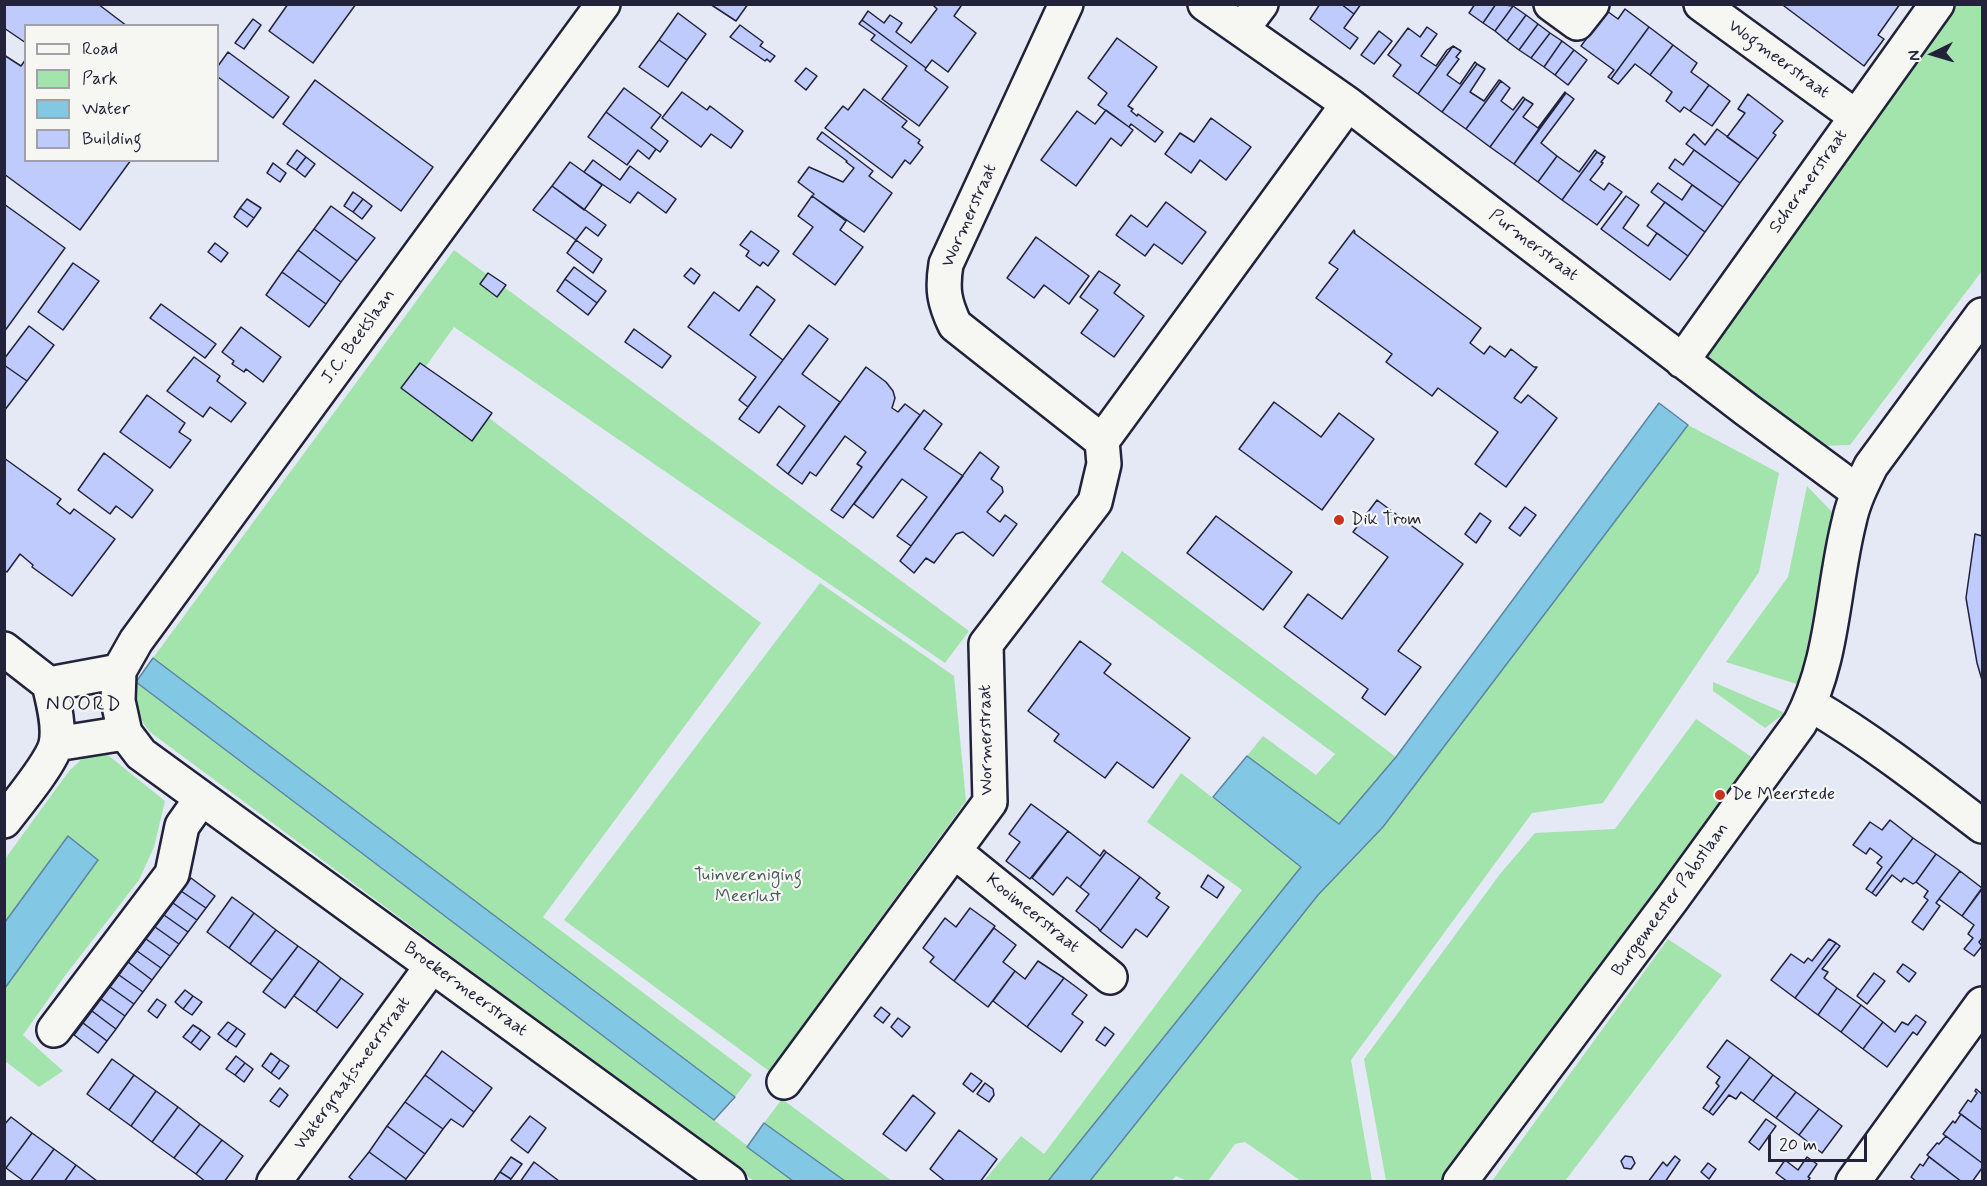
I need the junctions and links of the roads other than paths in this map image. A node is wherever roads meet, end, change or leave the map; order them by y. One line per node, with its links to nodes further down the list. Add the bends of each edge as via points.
1 (603, 4): 16 (street, J.C. Beetslaan, via 136,641)
2 (1066, 4): 13 (street, Wormerstraat, via 946,264 943,286 955,325)
3 (1205, 4): 8 (street, Purmerstraat)
4 (1551, 4): 5 (street, via 1578,24)
5 (1592, 4)
6 (1701, 4): 10 (street, Wogmeerstraat)
7 (1937, 4): 10 (street, Schermerstraat)
8 (1252, 17): 9 (street, Purmerstraat)
9 (1348, 104): 12 (street, Purmerstraat); 13 (street)
10 (1855, 116): 12 (street, Schermerstraat)
11 (1983, 315): 14 (street, Burgemeester Pabstlaan, via 1871,466)
12 (1682, 360): 14 (street, Purmerstraat)
13 (1102, 441): 24 (street, Wormerstraat, via 1104,464 1095,502 986,644 990,802)
14 (1858, 492): 18 (street, Burgemeester Pabstlaan, via 1849,521 1822,670)
15 (4, 649): 17 (street)
16 (119, 671): 17 (street); 19 (street, via 118,701)
17 (49, 684): 20 (street, via 56,712)
18 (1810, 704): 23 (street, via 1845,724); 32 (street, Burgemeester Pabstlaan, via 1672,899)
19 (125, 733): 20 (street); 21 (street, Broekermeerstraat, via 141,754)
20 (56, 744): 22 (street)
21 (201, 799): 25 (street, Broekermeerstraat); 28 (street, via 182,826 172,874)
22 (4, 821)
23 (1983, 826)
24 (954, 851): 26 (street, Kooimeerstraat); 29 (street, Wormerstraat)
25 (432, 966): 30 (street, Watergraafsmeerstraat); 31 (street, Broekermeerstraat)
26 (1110, 977)
27 (1983, 1004): 33 (street)
28 (54, 1030)
29 (783, 1082)
30 (274, 1182)
31 (729, 1182)
32 (1460, 1182)
33 (1853, 1182)

